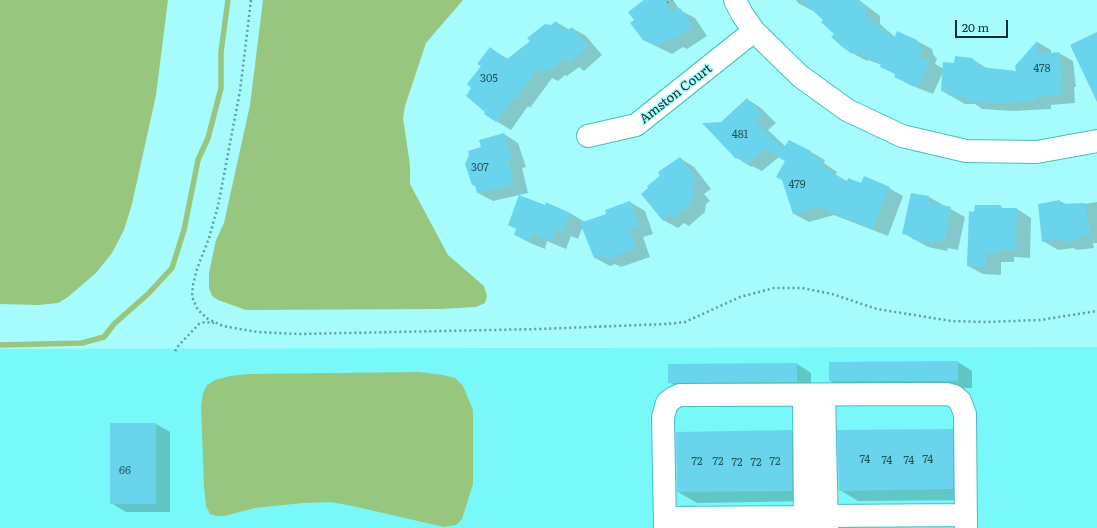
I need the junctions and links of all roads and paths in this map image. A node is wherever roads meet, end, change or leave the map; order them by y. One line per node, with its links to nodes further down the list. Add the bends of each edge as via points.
1 (251, 0): 9 (path, via 240,91 218,206 193,285 192,297 198,310 208,320)
2 (672, 0): 4 (path)
3 (735, 0): 5 (street)
4 (666, 3)
5 (754, 31): 6 (street, Amston Court, via 636,125); 7 (street, via 800,76 847,110 902,136 966,151 1037,152)
6 (588, 136)
7 (1097, 141)
8 (1097, 311): 9 (path, via 1040,320 951,321 877,309 832,294 802,288 774,288 740,297 685,322 666,324 299,334 257,332)
9 (218, 324): 10 (path, via 199,324)
10 (175, 351)
11 (814, 395): 12 (street); 13 (street, via 947,394 960,401 965,414); 14 (street, via 680,395 672,398 667,403 663,417); 15 (street)
12 (827, 522): 13 (street)
13 (966, 522)
14 (665, 523): 15 (street)
15 (805, 523)

